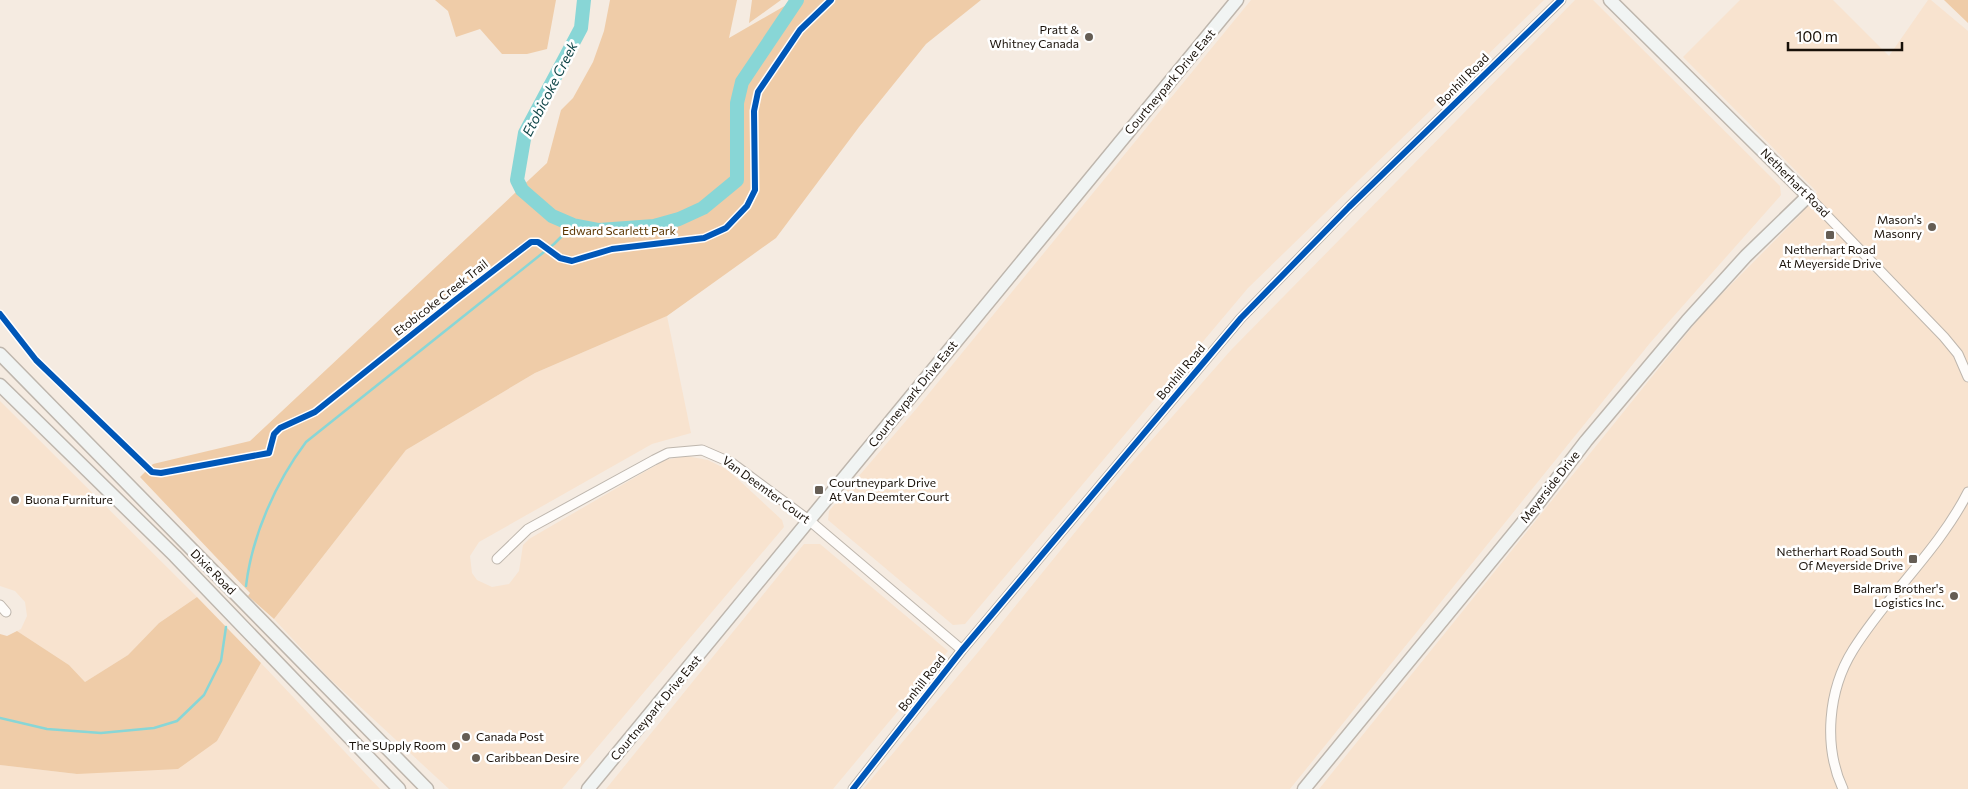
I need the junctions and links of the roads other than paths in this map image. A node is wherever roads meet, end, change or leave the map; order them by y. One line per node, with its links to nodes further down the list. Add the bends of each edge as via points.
1 (1238, 0): 9 (street, Courtneypark Drive East)
2 (1561, 0): 15 (street, Bonhill Road, via 1349,207 1241,318)
3 (1610, 0): 4 (street, Netherhart Road)
4 (1808, 196): 6 (street, Netherhart Road, via 1944,336 1958,354); 20 (street, Meyerside Drive, via 1746,256 1687,321)
5 (0, 354): 10 (street, Dixie Road)
6 (1968, 377)
7 (0, 385): 11 (street, Dixie Road)
8 (1968, 492): 21 (street, via 1942,534 1852,650 1839,678 1829,734)
9 (810, 522): 12 (street, Van Deemter Court, via 732,463 702,450 685,450 654,460 528,530); 15 (street, Van Deemter Court); 18 (street, Courtneypark Drive East)
10 (187, 545): 11 (street); 13 (street, Dixie Road)
11 (176, 556): 14 (street, Dixie Road)
12 (497, 559)
13 (264, 623): 14 (street); 17 (street, Dixie Road)
14 (251, 635): 16 (street, Dixie Road)
15 (962, 650): 19 (street, Bonhill Road)
16 (399, 789)
17 (427, 789)
18 (588, 789)
19 (852, 789)
20 (1304, 789)
21 (1843, 789)

